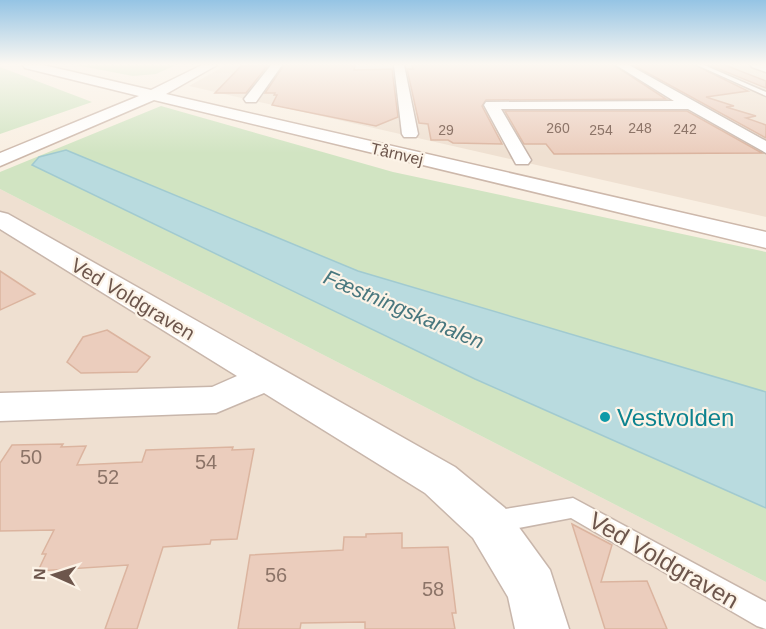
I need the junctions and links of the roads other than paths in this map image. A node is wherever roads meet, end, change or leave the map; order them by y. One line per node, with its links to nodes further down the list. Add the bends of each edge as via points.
1 (142, 94): 12 (street)
2 (144, 94): 13 (street)
3 (165, 94): 17 (street, Tårnvej)
4 (166, 94): 16 (street, Tårnvej)
5 (255, 94): 8 (street)
6 (404, 94): 10 (street)
7 (671, 94): 9 (street)
8 (251, 99)
9 (689, 105): 11 (street); 14 (street, via 491,105)
10 (410, 134)
11 (766, 148)
12 (0, 149)
13 (0, 160)
14 (522, 160)
15 (0, 219): 18 (street, Ved Voldgraven)
16 (766, 229)
17 (766, 240)
18 (265, 378): 19 (street, via 216,400); 20 (street, Ved Voldgraven, via 440,480)
19 (0, 407)
20 (489, 523): 21 (lane, Ved Voldgraven, via 573,508); 22 (street, Ved Voldgraven, via 532,588)
21 (766, 617)
22 (542, 629)

